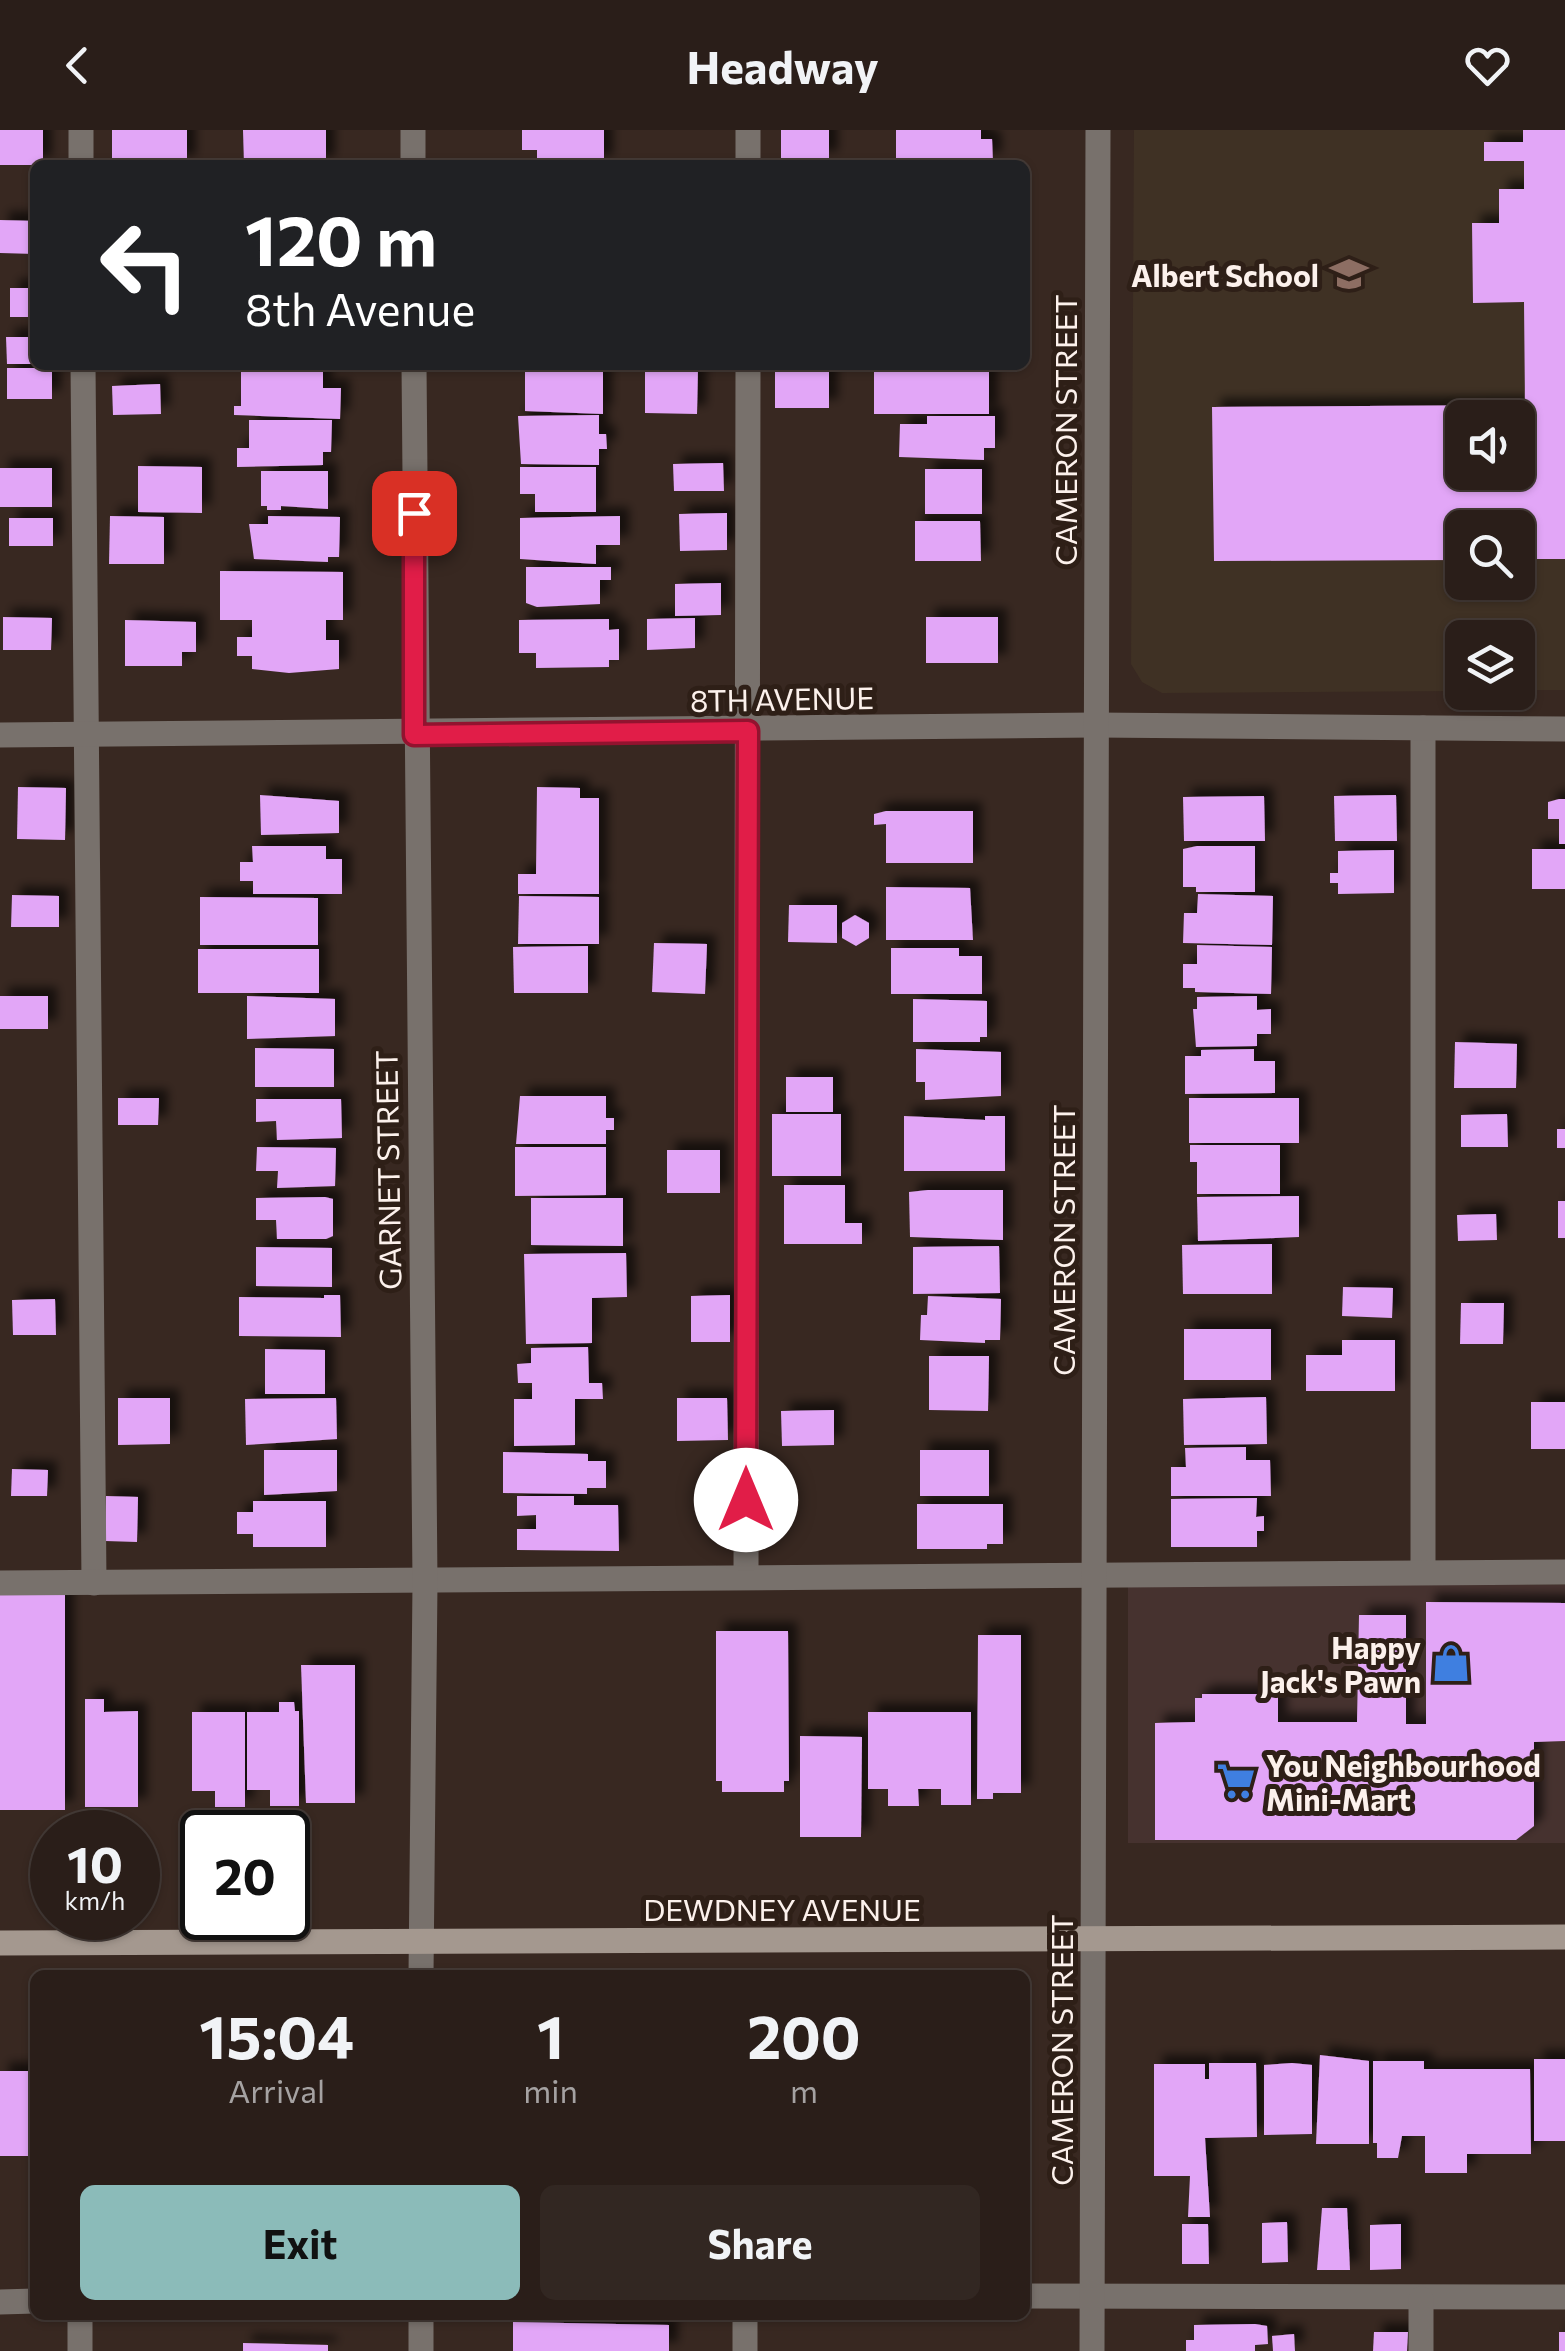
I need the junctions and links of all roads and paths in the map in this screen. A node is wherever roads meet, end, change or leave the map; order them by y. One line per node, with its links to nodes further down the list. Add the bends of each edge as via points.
1 (81, 130): 5 (street)
2 (414, 130): 6 (street)
3 (748, 130): 7 (street)
4 (1098, 130): 11 (street, CAMERON STREET)
5 (81, 160)
6 (414, 160)
7 (748, 160)
8 (83, 370): 15 (street)
9 (414, 370): 17 (street, GARNET STREET)
10 (748, 370): 14 (street)
11 (1095, 726): 12 (street, 8TH AVENUE); 14 (street, 8TH AVENUE); 18 (street, CAMERON STREET)
12 (1422, 728): 13 (street, 8TH AVENUE); 19 (street)
13 (1565, 729)
14 (748, 731): 17 (street, 8TH AVENUE); 21 (street)
15 (86, 734): 16 (street, 8TH AVENUE); 17 (street, 8TH AVENUE); 23 (street)
16 (0, 735)
17 (414, 735): 24 (street, GARNET STREET)
18 (1094, 1572): 19 (street); 21 (street); 26 (street, CAMERON STREET)
19 (1422, 1572): 20 (street)
20 (1565, 1572)
21 (746, 1576): 24 (street)
22 (0, 1582): 23 (street)
23 (94, 1583): 24 (street)
24 (425, 1583): 27 (street, GARNET STREET)
25 (1565, 1937): 26 (main road, DEWDNEY AVENUE)
26 (1093, 1939): 27 (main road, DEWDNEY AVENUE); 30 (street, CAMERON STREET)
27 (421, 1942): 28 (main road, DEWDNEY AVENUE); 29 (street, GARNET STREET)
28 (0, 1943)
29 (421, 1970)
30 (1092, 2295): 31 (street); 33 (street); 42 (street, CAMERON STREET)
31 (1030, 2296)
32 (1565, 2297): 33 (street)
33 (1421, 2299): 43 (street)
34 (30, 2301): 35 (street)
35 (0, 2302)
36 (80, 2320): 39 (street)
37 (420, 2320): 40 (street)
38 (745, 2320): 41 (street)
39 (80, 2351)
40 (421, 2351)
41 (746, 2351)
42 (1092, 2351)
43 (1421, 2351)

